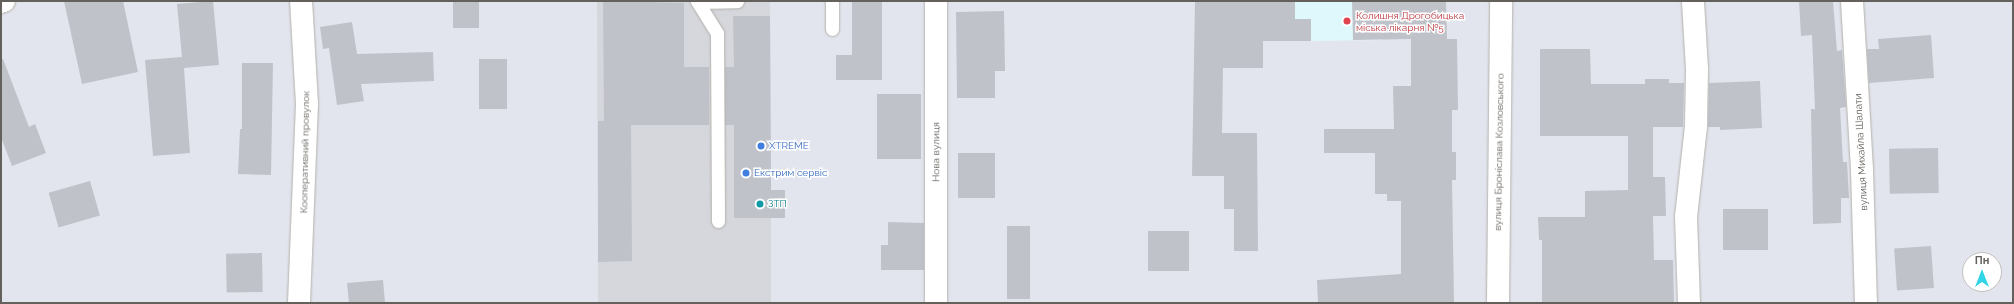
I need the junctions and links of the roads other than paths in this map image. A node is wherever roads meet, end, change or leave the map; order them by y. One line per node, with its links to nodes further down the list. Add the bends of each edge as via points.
1 (301, 1): 11 (street, Кооперативний провулок, via 307,104)
2 (697, 1): 3 (lane); 10 (lane, via 717,33)
3 (737, 1)
4 (832, 1): 9 (lane)
5 (936, 1): 12 (street, Нова вулиця)
6 (1501, 1): 13 (street, вулиця Броніслава Козловського)
7 (1693, 1): 14 (street, via 1697,69 1696,126 1686,217)
8 (1852, 1): 15 (street, вулиця Михайла Шалати, via 1862,170)
9 (832, 30)
10 (718, 221)
11 (299, 303)
12 (936, 303)
13 (1498, 303)
14 (1689, 303)
15 (1866, 303)

